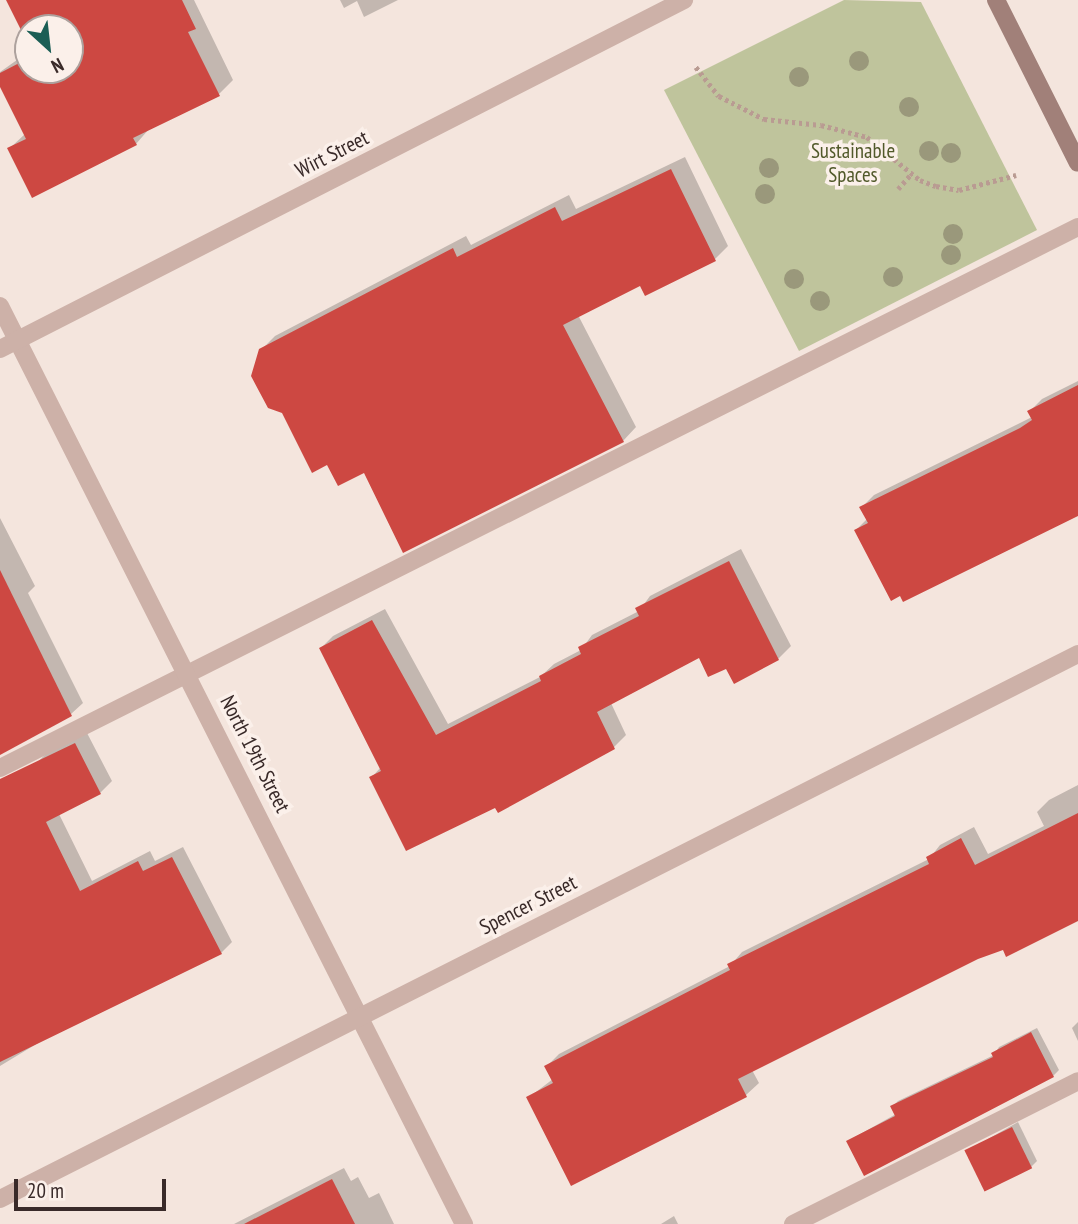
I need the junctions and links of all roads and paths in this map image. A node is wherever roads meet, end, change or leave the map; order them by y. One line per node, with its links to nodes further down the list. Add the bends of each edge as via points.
1 (684, 0): 10 (street, Wirt Street)
2 (996, 0): 4 (street)
3 (696, 67): 5 (path, via 719,96 764,119 821,125 867,137)
4 (1078, 163)
5 (912, 173): 6 (path, via 936,186 959,190); 7 (path)
6 (1016, 174)
7 (898, 189)
8 (1078, 227): 13 (street)
9 (0, 306): 10 (street, North 19th Street)
10 (18, 340): 11 (street, Wirt Street); 13 (street, North 19th Street)
11 (0, 349)
12 (1078, 654): 15 (street, Spencer Street)
13 (189, 672): 14 (street); 15 (street, North 19th Street)
14 (0, 768)
15 (361, 1015): 17 (street, Spencer Street); 18 (street, North 19th Street)
16 (1078, 1081): 19 (street)
17 (0, 1199)
18 (464, 1224)
19 (793, 1224)

